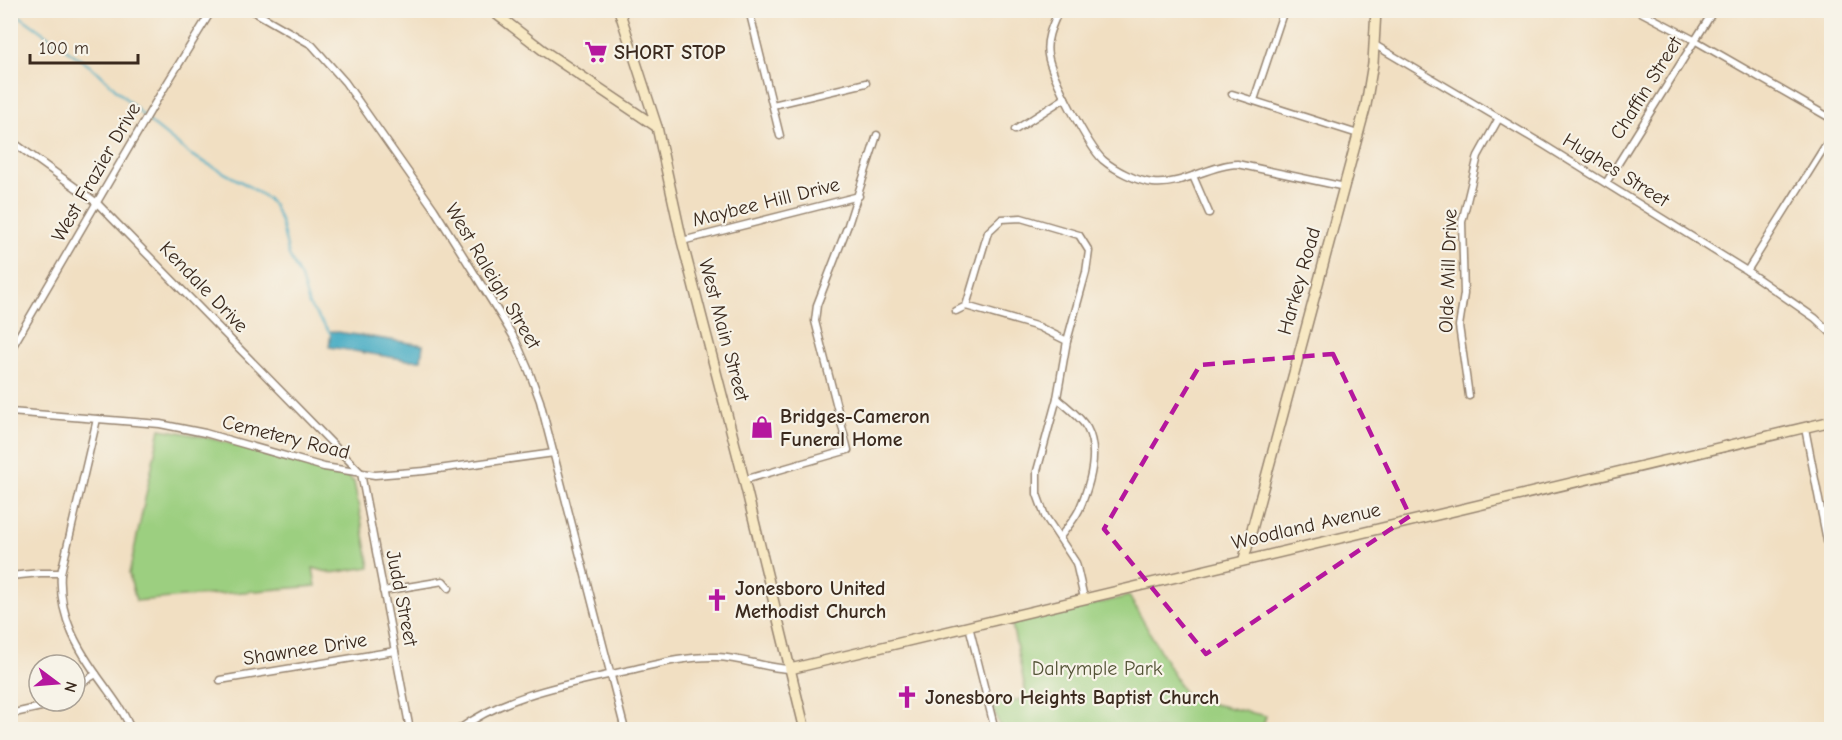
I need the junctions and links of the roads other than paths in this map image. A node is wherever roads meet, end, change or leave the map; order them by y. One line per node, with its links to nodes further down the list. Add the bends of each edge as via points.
1 (212, 10): 31 (street, West Frazier Drive)
2 (251, 10): 46 (street, West Raleigh Street, via 312,45 345,82 400,159 516,341 540,401)
3 (491, 10): 20 (street)
4 (619, 10): 20 (street, West Main Street)
5 (749, 10): 17 (street)
6 (1059, 10): 15 (street, via 1047,54)
7 (1284, 10): 16 (street)
8 (1376, 10): 12 (street, Harkey Road)
9 (1637, 10): 11 (street)
10 (1714, 10): 11 (street, Chaffin Street)
11 (1696, 40): 19 (street); 28 (street, Chaffin Street)
12 (1375, 45): 18 (street, Hughes Street); 22 (street, Harkey Road)
13 (866, 83): 17 (street)
14 (1232, 94): 16 (street)
15 (1065, 98): 21 (street); 27 (street, via 1094,150 1112,166 1153,183)
16 (1254, 100): 22 (street)
17 (773, 105): 25 (street)
18 (1499, 118): 28 (street, Hughes Street); 40 (street, Olde Mill Drive, via 1478,156 1462,222 1464,294 1459,326)
19 (1832, 119)
20 (657, 127): 33 (street, West Main Street)
21 (1015, 130)
22 (1358, 134): 29 (street, Harkey Road)
23 (877, 135): 30 (street)
24 (1832, 135): 34 (street)
25 (780, 136)
26 (10, 140): 31 (street, Kendale Drive)
27 (1193, 176): 29 (street, via 1221,165 1237,164); 32 (street)
28 (1606, 183): 34 (street, Hughes Street)
29 (1345, 187): 51 (street, Harkey Road)
30 (859, 196): 33 (street, Maybee Hill Drive); 48 (street, via 826,278 815,321 848,450)
31 (97, 203): 39 (street, West Frazier Drive); 47 (street, Kendale Drive)
32 (1209, 213)
33 (682, 241): 48 (street, West Main Street)
34 (1747, 271): 37 (street, Hughes Street)
35 (966, 306): 36 (street); 38 (street, via 1039,327); 38 (street, via 988,232 1002,219 1021,218 1079,235 1089,251)
36 (956, 311)
37 (1832, 334)
38 (1067, 341): 41 (street)
39 (10, 351)
40 (1469, 396)
41 (1057, 398): 49 (street, via 1037,471 1037,494 1045,516); 49 (street, via 1087,428 1093,459 1078,511)
42 (10, 412): 43 (street, Cemetery Road)
43 (98, 419): 47 (street, Cemetery Road, via 160,424 205,433 324,467); 52 (street)
44 (1832, 421): 45 (street, Woodland Avenue)
45 (1805, 428): 50 (street); 51 (street, Woodland Avenue)
46 (554, 453): 47 (street, Cemetery Road, via 398,474); 60 (street, West Raleigh Street)
47 (361, 473): 55 (street, Judd Street)
48 (744, 480): 59 (street, West Main Street)
49 (1060, 537): 56 (street, via 1076,563)
50 (1828, 546)
51 (1244, 559): 56 (street, Woodland Avenue)
52 (61, 573): 53 (street); 61 (street, via 67,623 78,649)
53 (10, 576)
54 (449, 588): 55 (street, via 443,581)
55 (383, 591): 58 (street, Judd Street)
56 (1084, 598): 57 (street, Woodland Avenue)
57 (969, 626): 59 (street, Woodland Avenue); 71 (street)
58 (395, 651): 63 (street, Shawnee Drive); 67 (street, Judd Street)
59 (790, 669): 60 (street, via 718,657 687,658); 70 (street, West Main Street)
60 (611, 674): 68 (street, via 534,693 497,707); 69 (street, West Raleigh Street)
61 (96, 675): 62 (street); 66 (street)
62 (87, 680)
63 (220, 680)
64 (27, 711): 65 (street)
65 (10, 714)
66 (131, 729)
67 (410, 729)
68 (458, 729)
69 (625, 729)
70 (805, 729)
71 (995, 729)

